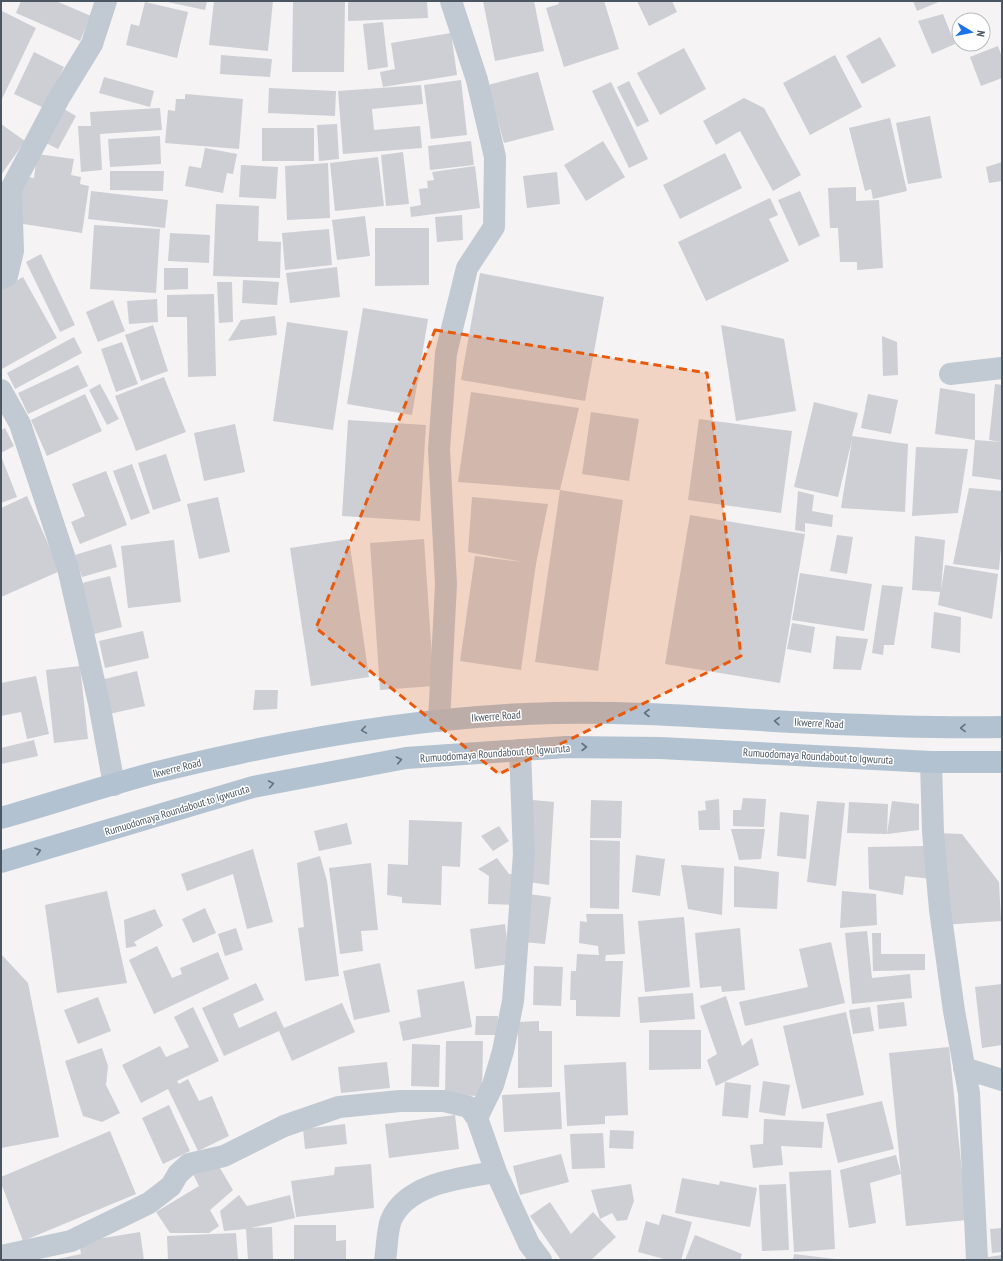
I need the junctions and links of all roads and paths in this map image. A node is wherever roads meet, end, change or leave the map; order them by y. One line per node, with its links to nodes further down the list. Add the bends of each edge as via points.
1 (106, 1): 3 (street, via 92,44 59,98 11,189 13,251 7,276)
2 (451, 1): 7 (street, via 477,80 495,157 494,227 467,268 446,353 439,449 446,584)
3 (1, 279)
4 (1002, 368): 5 (street)
5 (950, 374)
6 (1, 390): 12 (street, via 20,424 68,568 99,703)
7 (439, 721): 8 (main road, Ikwerre Road, one-way to 7, via 949,728 815,723 649,713 553,713); 12 (main road, Ikwerre Road, one-way to 12, via 395,724 306,739 155,773)
8 (1002, 727)
9 (520, 750): 10 (main road, Rumuodomaya Roundabout to Igwuruta, one-way to 10, via 566,747 660,748); 14 (main road, Rumuodomaya Roundabout to Igwuruta, one-way to 9, via 253,787 406,758); 17 (street, via 524,854 513,1001 503,1051 493,1084)
10 (931, 762): 11 (main road, Rumuodomaya Roundabout to Igwuruta); 15 (street, via 933,832 940,910)
11 (1002, 762)
12 (114, 785): 13 (main road, Ikwerre Road)
13 (1, 818)
14 (1, 862)
15 (964, 1068): 16 (street); 22 (street, via 969,1093)
16 (1002, 1080)
17 (478, 1118): 18 (street); 19 (street, via 469,1107 444,1101 400,1101 339,1107 284,1126 224,1156 189,1164 178,1174 171,1186 149,1203 70,1241)
18 (496, 1172): 20 (street, via 442,1182 405,1200 390,1221); 21 (street, via 530,1244)
19 (1, 1256)
20 (386, 1260)
21 (541, 1260)
22 (978, 1260)

